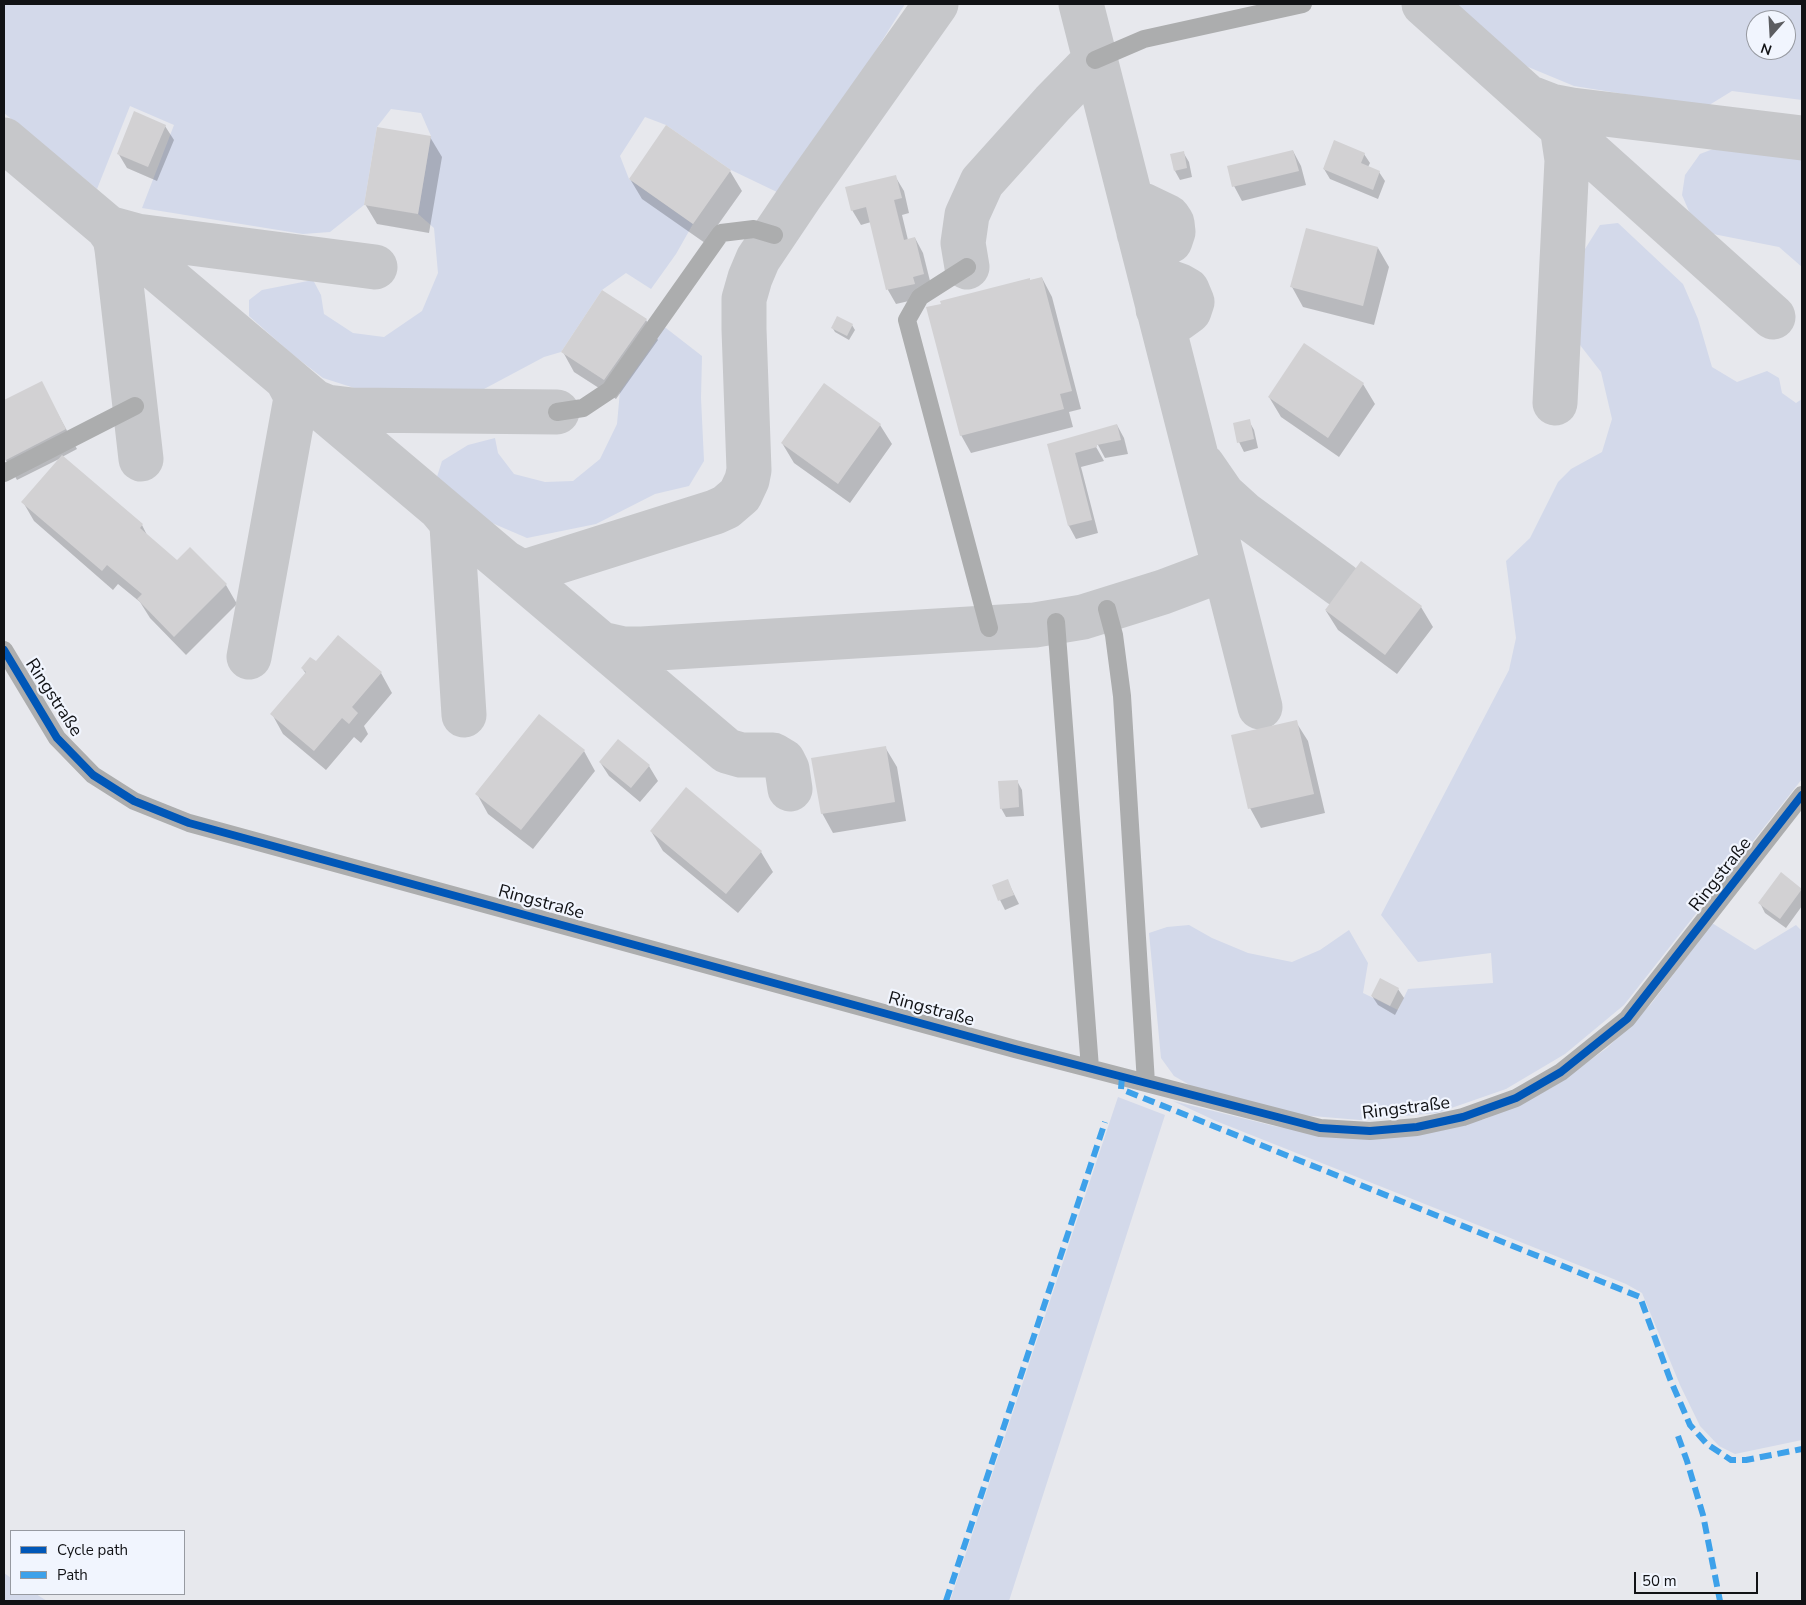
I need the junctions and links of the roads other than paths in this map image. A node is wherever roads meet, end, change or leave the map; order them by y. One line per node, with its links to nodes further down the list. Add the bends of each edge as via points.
1 (1303, 4): 2 (street, via 1144,39)
2 (1095, 60)
3 (774, 235): 6 (street, via 754,230 721,234 610,390 583,408)
4 (967, 267): 10 (street, via 920,296 907,320)
5 (135, 406): 7 (street)
6 (557, 412)
7 (4, 473)
8 (1107, 610): 14 (street, via 1114,635 1122,696)
9 (1056, 622): 13 (street)
10 (989, 628)
11 (4, 650): 13 (street, Ringstraße, via 57,738 93,775 134,801 189,823)
12 (1802, 795): 14 (street, Ringstraße, via 1627,1019 1560,1072 1516,1098 1463,1117 1417,1127 1370,1131 1320,1128)
13 (1090, 1068): 14 (street, Ringstraße)
14 (1146, 1083)

